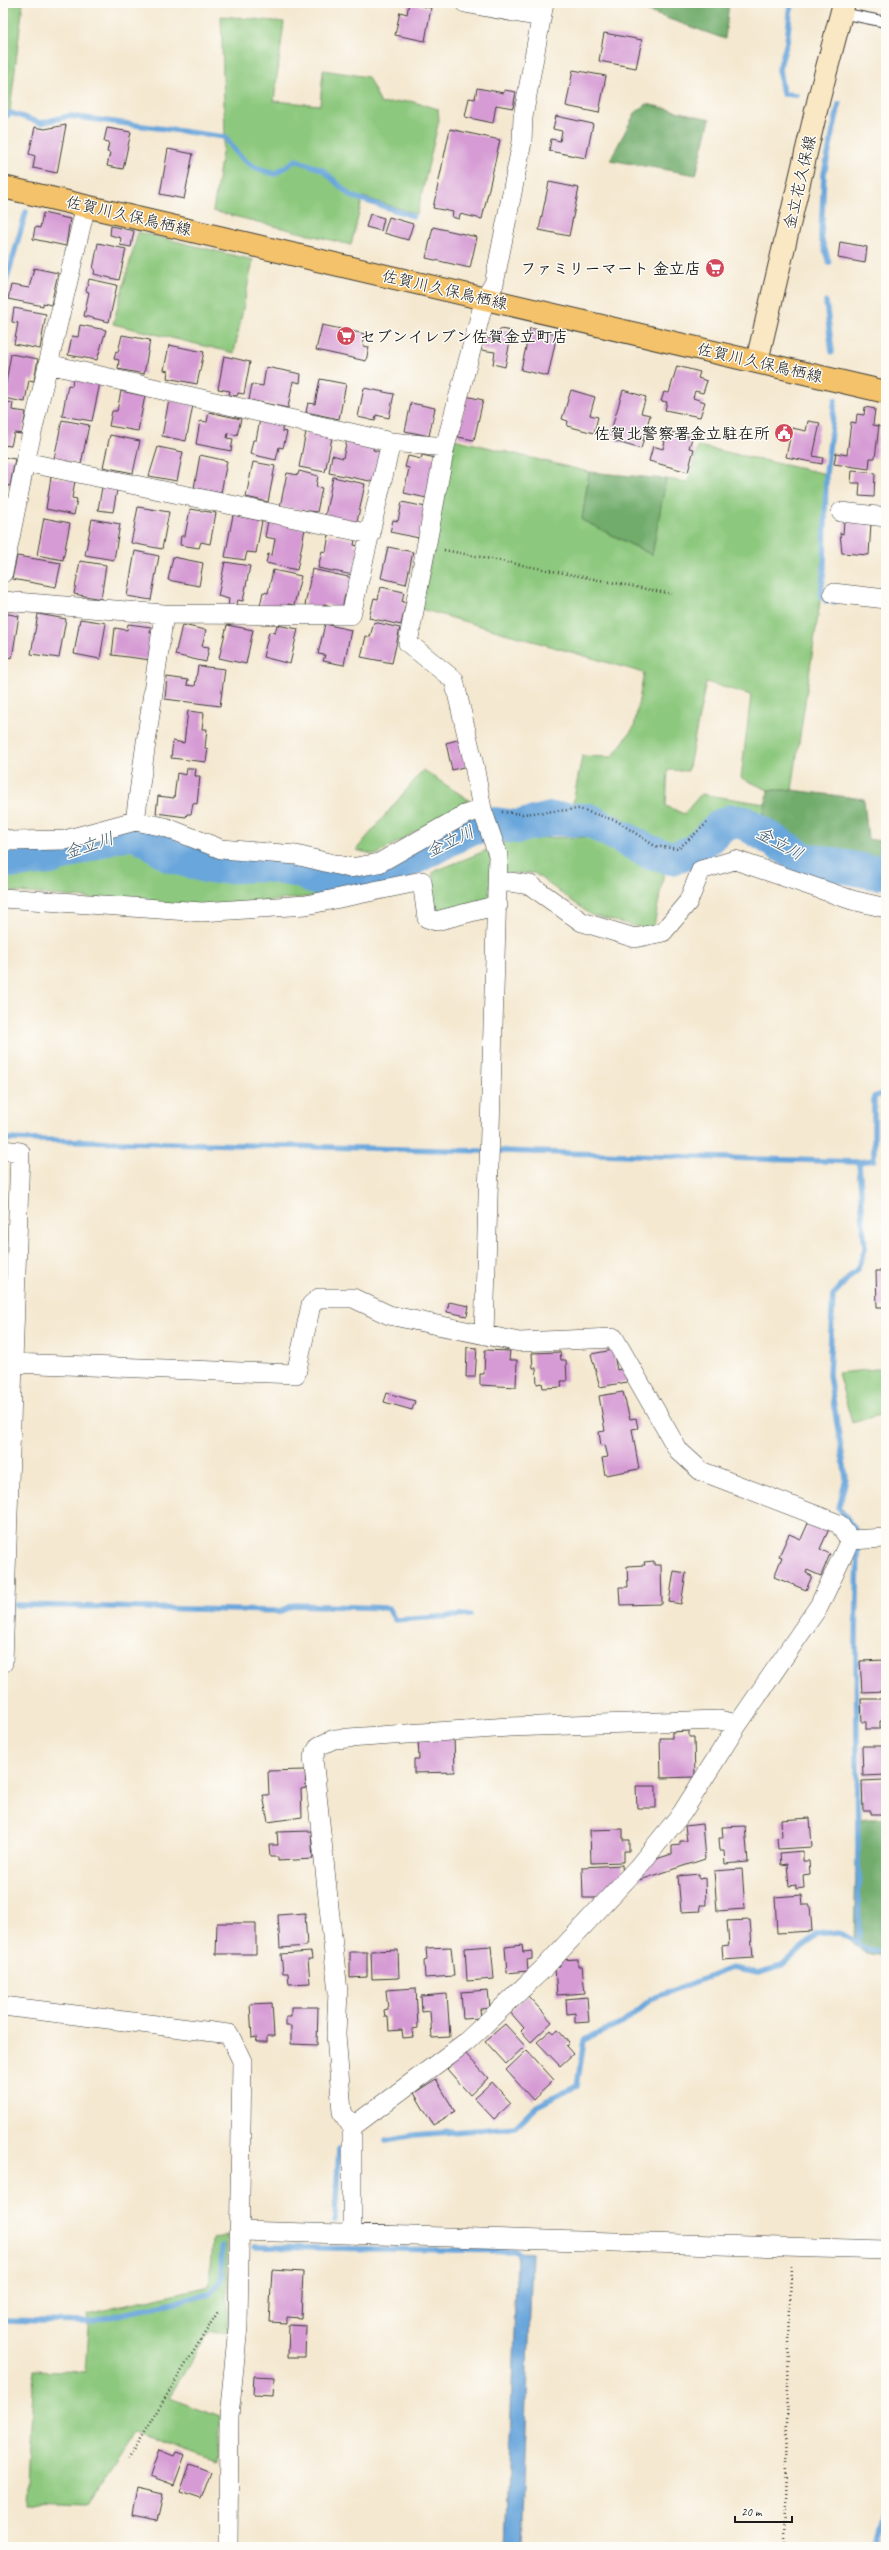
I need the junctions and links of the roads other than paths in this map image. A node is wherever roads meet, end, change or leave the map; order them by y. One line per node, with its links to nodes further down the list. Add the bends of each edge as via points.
1 (465, 3): 3 (street)
2 (843, 8): 4 (lane); 8 (street, 金立花久保線, via 819,98)
3 (543, 10): 7 (street, via 523,117 522,142 494,284)
4 (886, 22)
5 (3, 187): 6 (main road, 佐賀川久保鳥栖線)
6 (86, 205): 7 (main road, 佐賀川久保鳥栖線); 9 (street)
7 (485, 298): 8 (main road, 佐賀川久保鳥栖線); 12 (street)
8 (757, 361): 10 (main road, 佐賀川久保鳥栖線)
9 (48, 364): 11 (street); 13 (street)
10 (886, 392)
11 (391, 442): 12 (street); 16 (street)
12 (445, 447): 22 (street, via 408,643 454,680)
13 (25, 462): 16 (street); 17 (street)
14 (841, 512): 15 (street)
15 (886, 517)
16 (370, 534): 21 (street, via 351,615)
17 (3, 573)
18 (833, 593): 19 (street)
19 (886, 599)
20 (3, 601): 21 (street)
21 (164, 614): 23 (street)
22 (482, 809): 23 (street, via 464,815 379,863 350,868 296,855 221,849 165,827); 25 (street, via 495,840)
23 (135, 821): 24 (street, via 65,840 10,841)
24 (3, 838)
25 (498, 883): 27 (street); 28 (street, via 530,885 582,922 635,938 663,932 688,902 702,870 735,860 852,900)
26 (3, 898): 27 (street, via 202,912 306,905 422,881 427,918 436,922)
27 (498, 906): 30 (street)
28 (886, 908)
29 (3, 1150): 31 (street, via 20,1152)
30 (484, 1335): 31 (street, via 389,1315 353,1298 319,1298 311,1305 296,1374); 33 (street, via 519,1342 614,1338 678,1450 701,1471 839,1524)
31 (13, 1363): 34 (street)
32 (886, 1538): 33 (street)
33 (850, 1540): 35 (street, via 818,1606)
34 (3, 1663)
35 (738, 1724): 37 (street, via 682,1813 638,1867 544,1968 466,2042); 37 (street, via 719,1720 509,1727 334,1739 319,1746 313,1757 338,1992 336,2034 342,2112)
36 (3, 2006): 38 (street, via 229,2034 242,2061)
37 (352, 2127): 39 (street)
38 (240, 2231): 39 (street); 41 (street, via 238,2327 229,2417)
39 (352, 2235): 40 (street)
40 (886, 2250)
41 (228, 2547)

